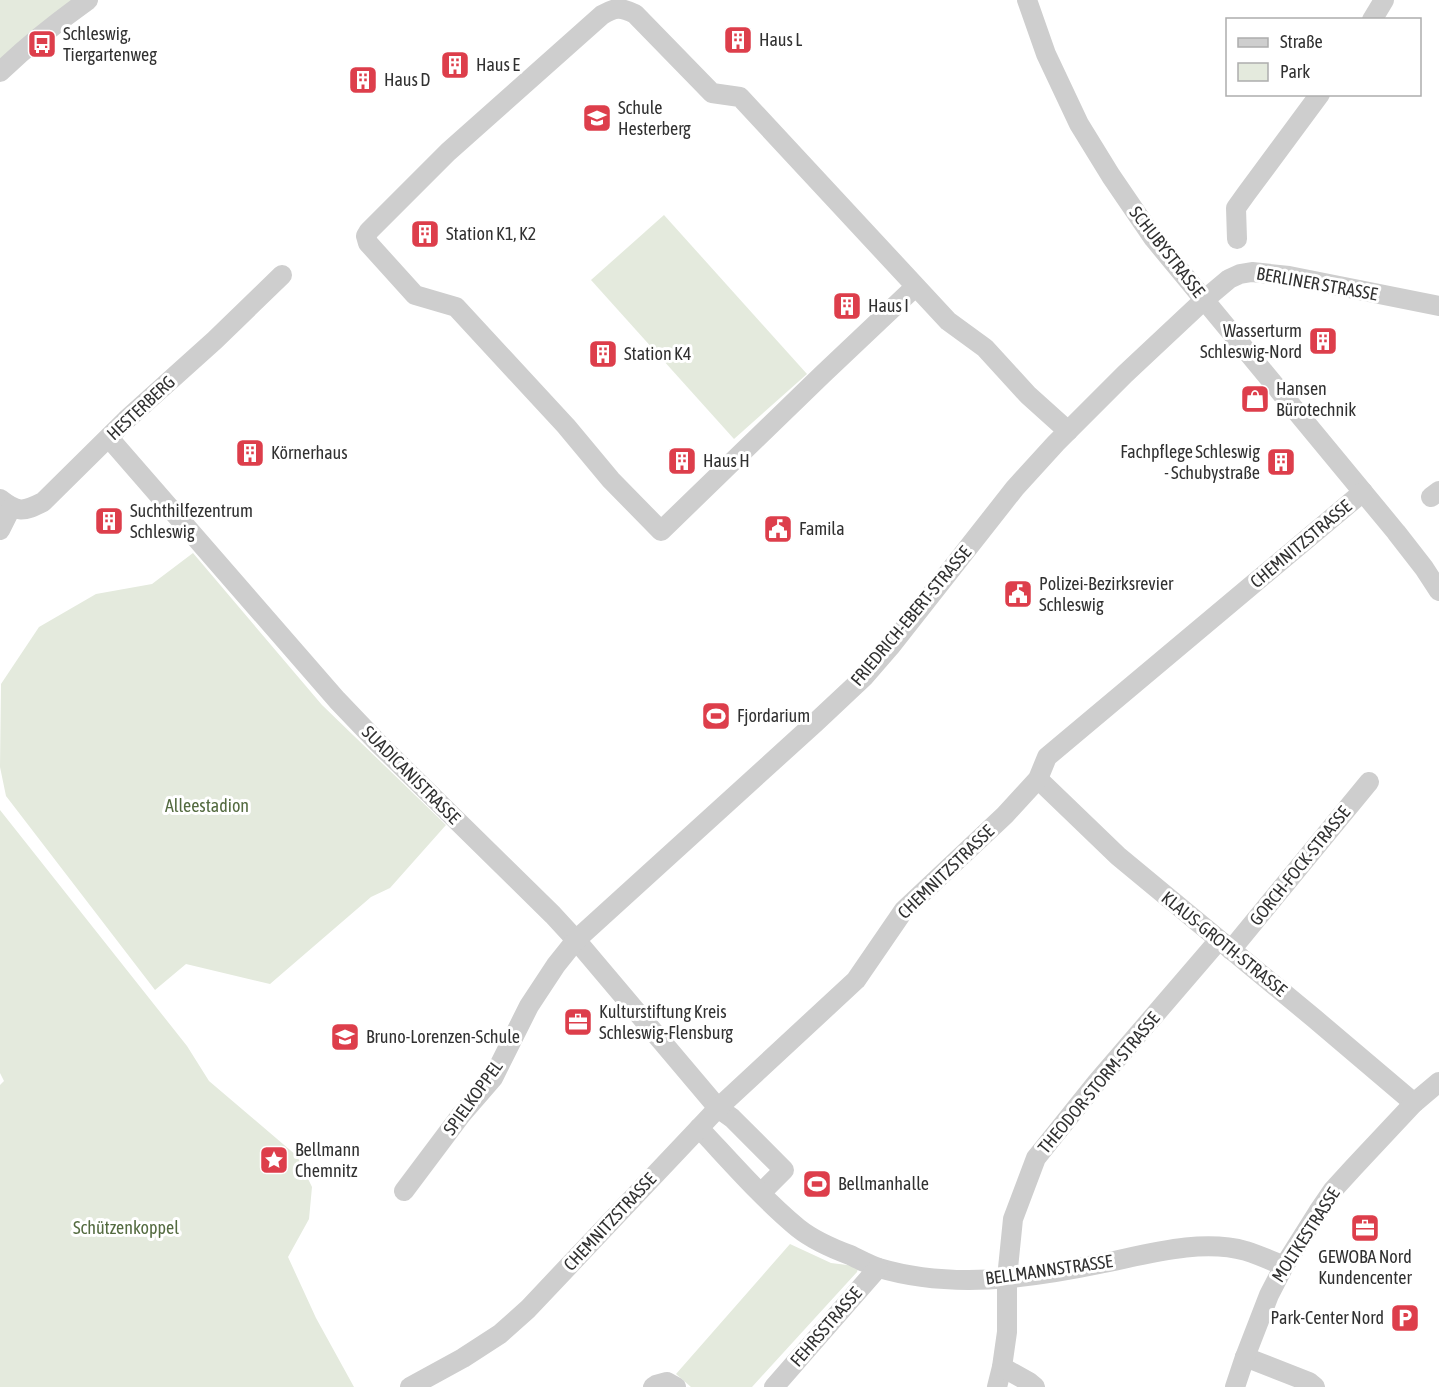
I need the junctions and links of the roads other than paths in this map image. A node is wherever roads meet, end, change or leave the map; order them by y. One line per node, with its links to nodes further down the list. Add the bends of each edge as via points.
1 (88, 0): 5 (street)
2 (1027, 0): 10 (street, SCHUBYSTRASSE, via 1046,54 1079,124 1154,239)
3 (1384, 0): 4 (street)
4 (1373, 18)
5 (0, 72)
6 (1319, 96): 7 (street, via 1236,208)
7 (1237, 239)
8 (282, 275): 13 (street, HESTERBERG)
9 (915, 287): 9 (street, via 740,97 712,93 635,14 614,8 448,152 366,236 416,295 456,307 661,531); 12 (street, via 948,321 985,348)
10 (1204, 300): 11 (street, BERLINER STRASSE, via 1229,279 1252,272); 12 (street, FRIEDRICH-EBERT-STRASSE); 14 (street, SCHUBYSTRASSE)
11 (1439, 306)
12 (1068, 431): 20 (street, FRIEDRICH-EBERT-STRASSE, via 1016,488 864,677)
13 (109, 438): 15 (street, HESTERBERG, via 42,502 26,510); 20 (street, SUADICANISTRASSE, via 337,700)
14 (1363, 492): 17 (street, SCHUBYSTRASSE); 18 (street, CHEMNITZSTRASSE, via 1047,757)
15 (6, 504): 16 (street, HESTERBERG)
16 (0, 530)
17 (1439, 591)
18 (1038, 778): 21 (street, KLAUS-GROTH-STRASSE, via 1118,856); 24 (street, CHEMNITZSTRASSE, via 1005,815 904,909 856,980)
19 (1369, 782): 21 (street, GORCH-FOCK-STRASSE)
20 (576, 940): 24 (street, SUADICANISTRASSE); 26 (street, SPIELKOPPEL, via 529,1006 493,1078)
21 (1225, 945): 23 (street, KLAUS-GROTH-STRASSE); 30 (street, THEODOR-STORM-STRASSE, via 1097,1082 1036,1158 1013,1219)
22 (1439, 1082): 23 (street, MOLTKESTRASSE)
23 (1414, 1103): 28 (street, MOLTKESTRASSE, via 1333,1190)
24 (718, 1108): 25 (street, CHEMNITZSTRASSE); 27 (street, via 784,1170)
25 (699, 1128): 27 (street, BELLMANNSTRASSE); 33 (street, CHEMNITZSTRASSE, via 528,1309 500,1334)
26 (404, 1191)
27 (761, 1193): 29 (street, BELLMANNSTRASSE, via 798,1228 822,1244)
28 (1284, 1266): 30 (street, BELLMANNSTRASSE, via 1245,1251 1211,1246 1171,1249); 31 (street, MOLTKESTRASSE)
29 (878, 1268): 30 (street, BELLMANNSTRASSE, via 931,1278); 34 (street, FEHRSSTRASSE)
30 (1007, 1278): 32 (street, THEODOR-STORM-STRASSE, via 1007,1332)
31 (1245, 1357): 37 (street, MOLTKESTRASSE); 38 (street)
32 (1002, 1367): 35 (street, THEODOR-STORM-STRASSE); 36 (street)
33 (411, 1387)
34 (774, 1387)
35 (997, 1387)
36 (1035, 1387)
37 (1235, 1387)
38 (1315, 1387)

